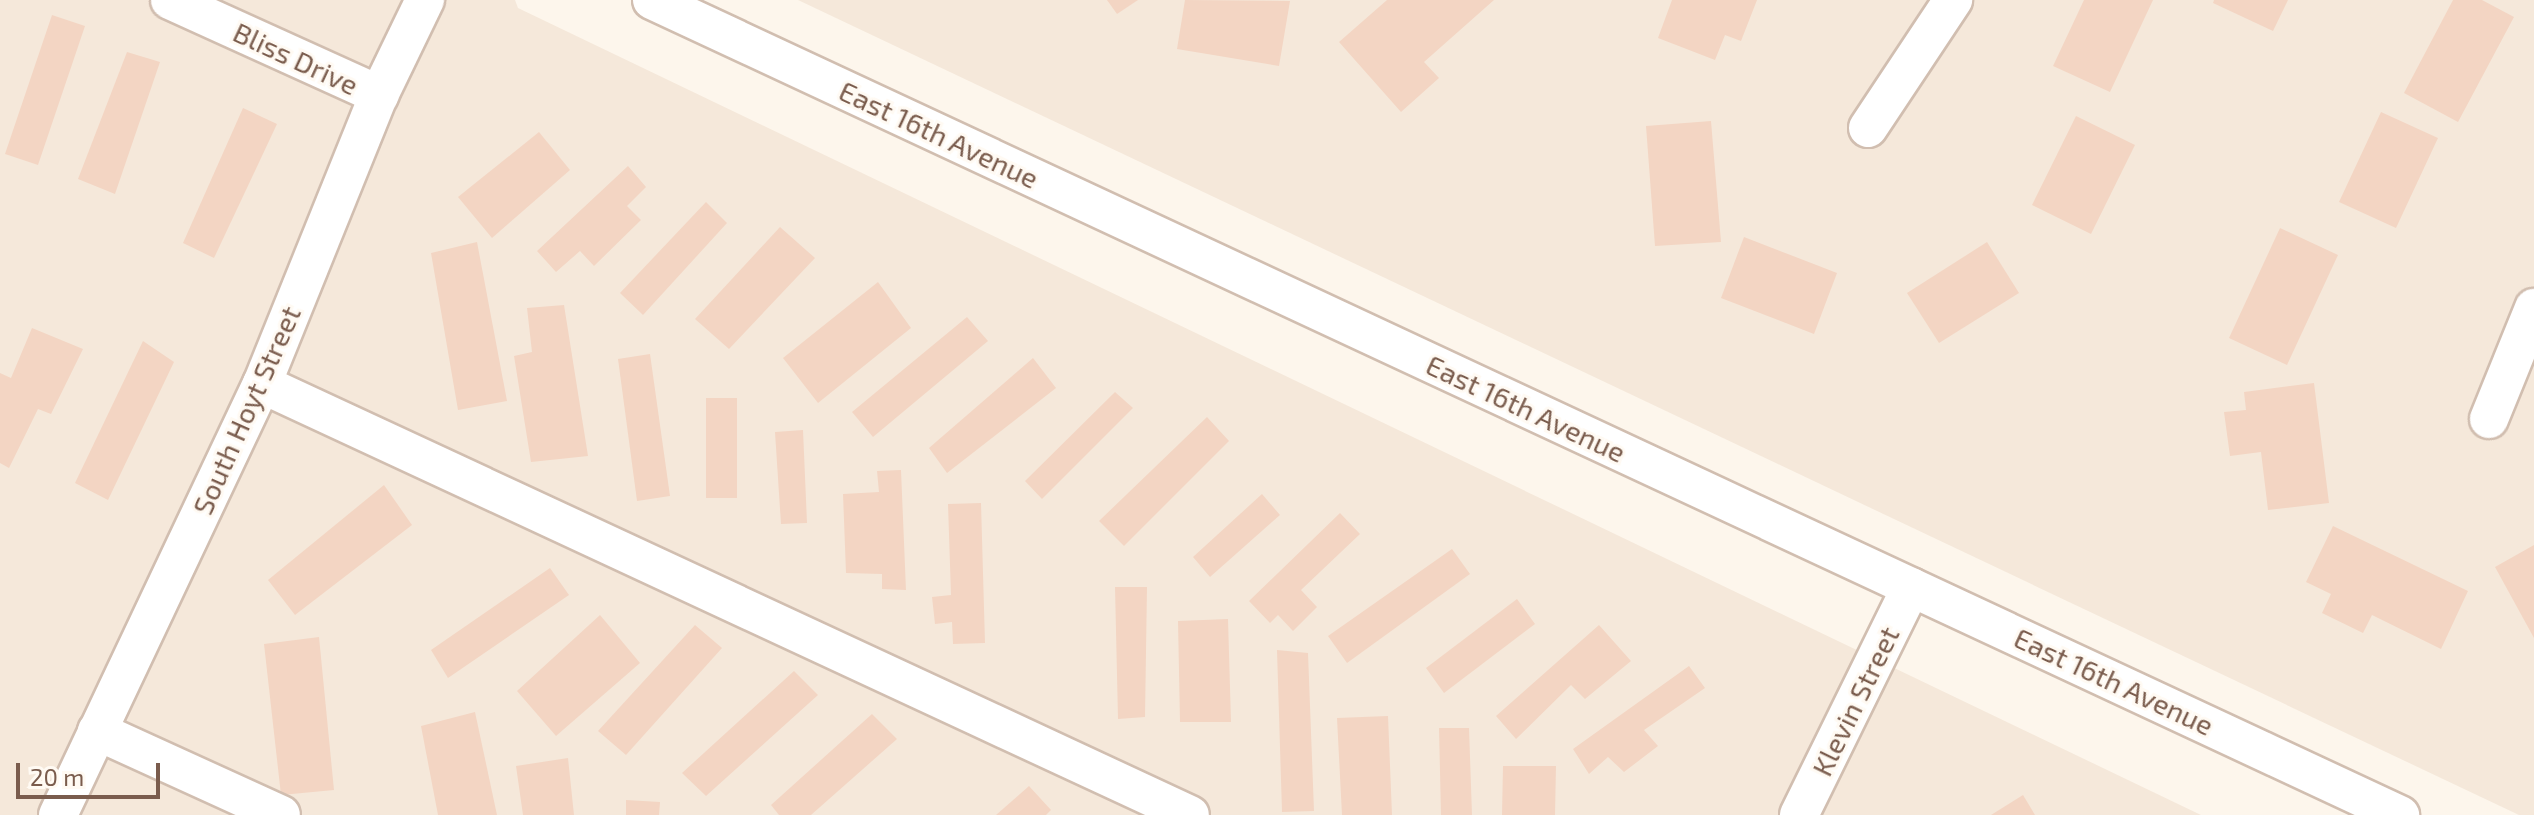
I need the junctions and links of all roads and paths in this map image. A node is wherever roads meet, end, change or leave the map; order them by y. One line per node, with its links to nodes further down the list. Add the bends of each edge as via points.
1 (170, 0): 5 (street, Bliss Drive)
2 (425, 0): 5 (street, South Hoyt Street)
3 (652, 0): 10 (street, East 16th Avenue)
4 (1953, 0): 6 (street)
5 (379, 95): 8 (street, South Hoyt Street)
6 (1868, 128)
7 (2534, 308): 9 (street)
8 (262, 384): 11 (street, South Hoyt Street); 14 (street)
9 (2489, 419)
10 (1911, 587): 15 (street, Klevin Street); 16 (street, East 16th Avenue)
11 (97, 731): 12 (street, South Hoyt Street); 13 (street)
12 (58, 815)
13 (281, 815)
14 (1190, 815)
15 (1799, 815)
16 (2400, 815)

